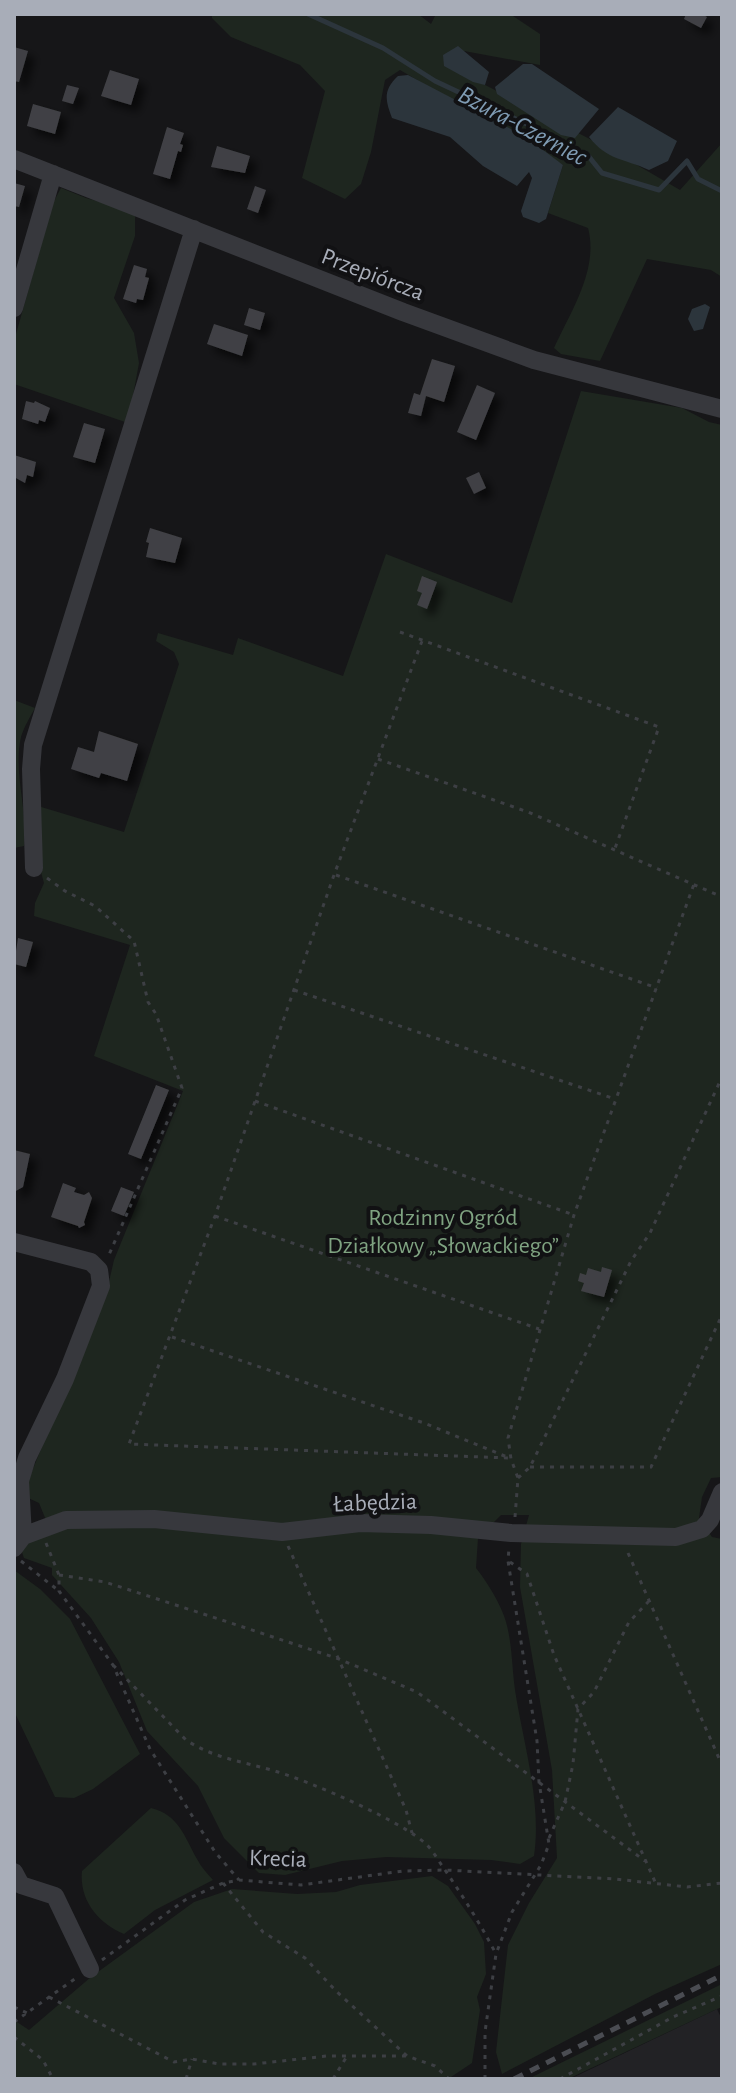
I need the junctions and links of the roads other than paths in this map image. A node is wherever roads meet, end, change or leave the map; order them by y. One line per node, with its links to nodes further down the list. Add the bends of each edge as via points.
1 (14, 159): 2 (street, Przepiórcza)
2 (53, 174): 3 (street, Przepiórcza); 4 (street)
3 (194, 229): 5 (street, Przepiórcza, via 534,360); 6 (street, via 33,745 34,868)
4 (14, 308)
5 (722, 409)
6 (14, 856)
7 (14, 1242): 11 (street, via 91,1262 99,1270 101,1286 27,1458 20,1481)
8 (722, 1492): 9 (street)
9 (702, 1529): 10 (street); 11 (street, Łabędzia, via 676,1537 360,1523 282,1532 154,1519 66,1520 41,1528)
10 (722, 1533)
11 (17, 1546)
12 (14, 1872): 13 (street, via 21,1885 55,1896)
13 (90, 1969)

